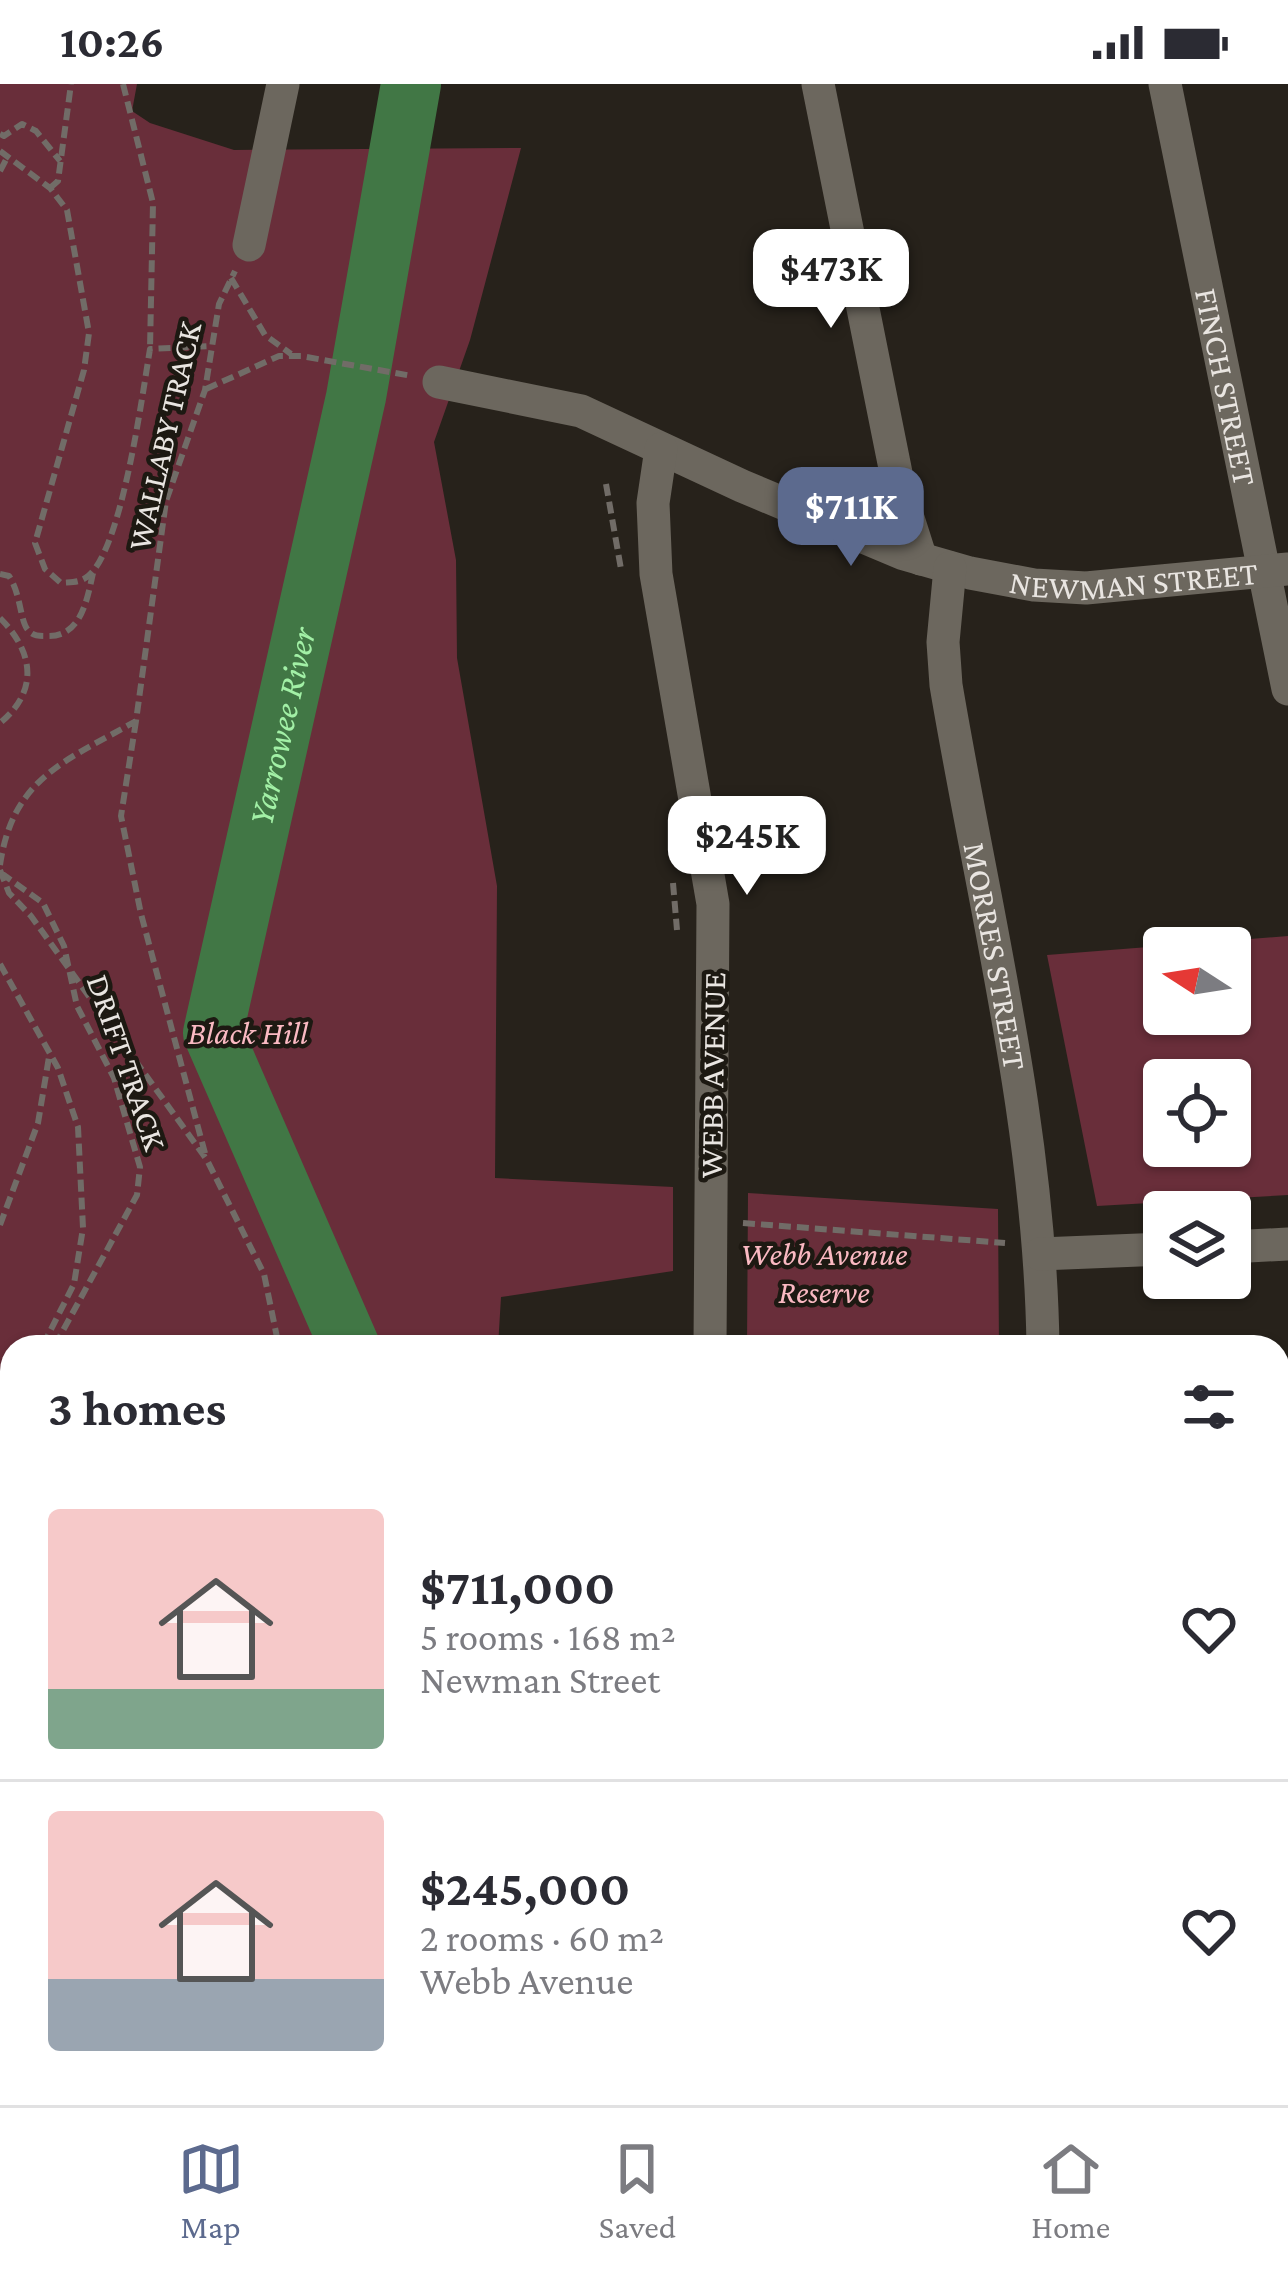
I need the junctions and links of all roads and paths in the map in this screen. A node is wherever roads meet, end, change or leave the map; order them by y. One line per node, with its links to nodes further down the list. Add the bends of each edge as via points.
1 (71, 84): 9 (path)
2 (123, 84): 15 (path, via 153,203)
3 (283, 84): 12 (street)
4 (818, 84): 21 (street, MORRES STREET, via 900,493)
5 (1166, 84): 22 (street, FINCH STREET)
6 (0, 134): 9 (path, via 22,124)
7 (0, 151): 8 (path)
8 (8, 156): 10 (path); 11 (path)
9 (60, 161): 11 (path)
10 (0, 171)
11 (50, 188): 23 (path, via 68,210 89,333 35,543 61,584)
12 (249, 245): 13 (path, WALLABY TRACK)
13 (231, 278): 14 (path, WALLABY TRACK); 16 (path, via 265,335)
14 (210, 346): 15 (path); 18 (path, WALLABY TRACK)
15 (150, 349): 23 (path, via 122,502)
16 (301, 356): 17 (path); 18 (path, via 260,362)
17 (433, 380): 19 (street, NEWMAN STREET, via 562,405)
18 (205, 390): 28 (path, WALLABY TRACK, via 166,501)
19 (662, 448): 21 (street, NEWMAN STREET); 39 (street, WEBB AVENUE, via 653,502 656,574 713,904)
20 (606, 484): 25 (path)
21 (935, 563): 22 (street, NEWMAN STREET, via 1074,588); 43 (street, MORRES STREET, via 946,686 1005,986)
22 (1277, 570): 27 (street, FINCH STREET)
23 (93, 572): 24 (path, via 85,609 54,637 25,627 19,592)
24 (0, 574)
25 (622, 575)
26 (0, 618): 29 (path, via 20,638 28,671 21,706)
27 (1288, 689)
28 (136, 721): 30 (path, via 31,788); 38 (path, WALLABY TRACK, via 121,817)
29 (0, 723)
30 (8, 822): 31 (path); 32 (path)
31 (0, 833)
32 (0, 870): 36 (path); 36 (path, DRIFT TRACK, via 43,903)
33 (673, 874): 34 (path)
34 (678, 940)
35 (0, 964): 37 (path)
36 (69, 969): 38 (path); 46 (path, DRIFT TRACK, via 140,1167 137,1195)
37 (50, 1053): 40 (path, via 38,1123); 45 (path, via 78,1126 83,1228 74,1284)
38 (207, 1160): 47 (path, via 264,1274)
39 (711, 1220): 43 (path); 48 (street, WEBB AVENUE)
40 (0, 1225)
41 (1288, 1244): 42 (street)
42 (1251, 1245)
43 (1039, 1249): 44 (street); 49 (street, MORRES STREET)
44 (1143, 1249)
45 (48, 1335)
46 (61, 1335)
47 (277, 1335)
48 (710, 1335)
49 (1043, 1335)

